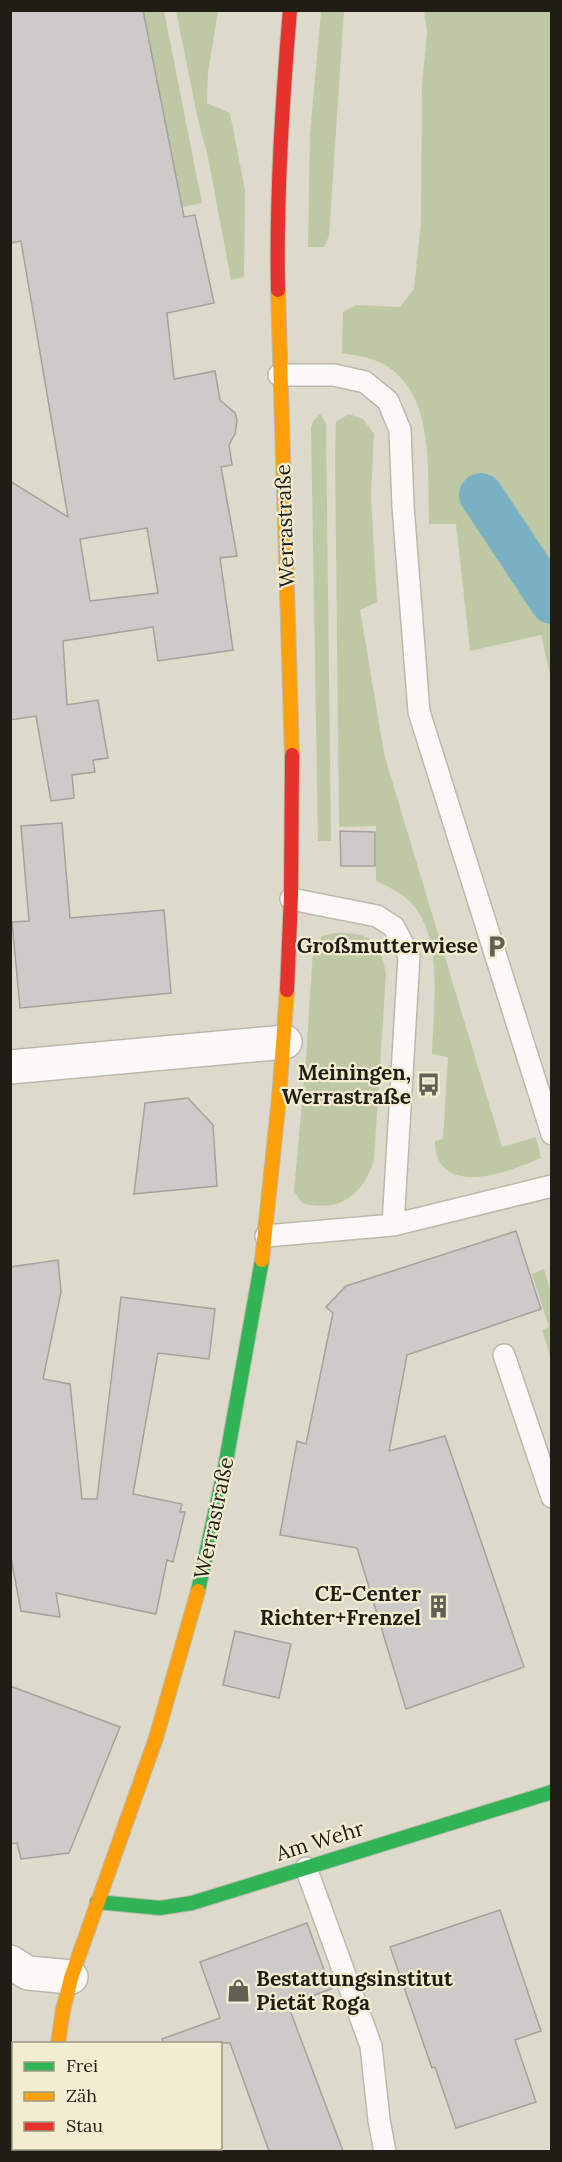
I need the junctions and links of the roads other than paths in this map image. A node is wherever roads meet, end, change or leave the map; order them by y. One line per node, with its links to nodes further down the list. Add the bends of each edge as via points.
1 (290, 10): 2 (street, Werrastraße, via 278,164)
2 (279, 375): 3 (street, Werrastraße, via 292,699); 6 (lane, via 334,375 365,382 388,401 400,430 420,712)
3 (291, 899): 4 (street, Werrastraße); 8 (lane, via 377,916 394,927 409,956)
4 (285, 1042): 5 (street); 9 (street, Werrastraße)
5 (10, 1067)
6 (552, 1134)
7 (552, 1186): 8 (lane)
8 (393, 1225): 9 (lane)
9 (266, 1236): 14 (street, Werrastraße, via 226,1465 200,1583 156,1737)
10 (504, 1355): 11 (lane)
11 (552, 1497)
12 (552, 1792): 13 (street, Am Wehr)
13 (306, 1868): 14 (street, Am Wehr, via 192,1903 160,1908); 18 (lane, via 371,2046)
14 (97, 1902): 16 (street, Werrastraße)
15 (10, 1962): 16 (street, via 27,1973)
16 (71, 1977): 17 (street, Werrastraße)
17 (58, 2042)
18 (385, 2151)

